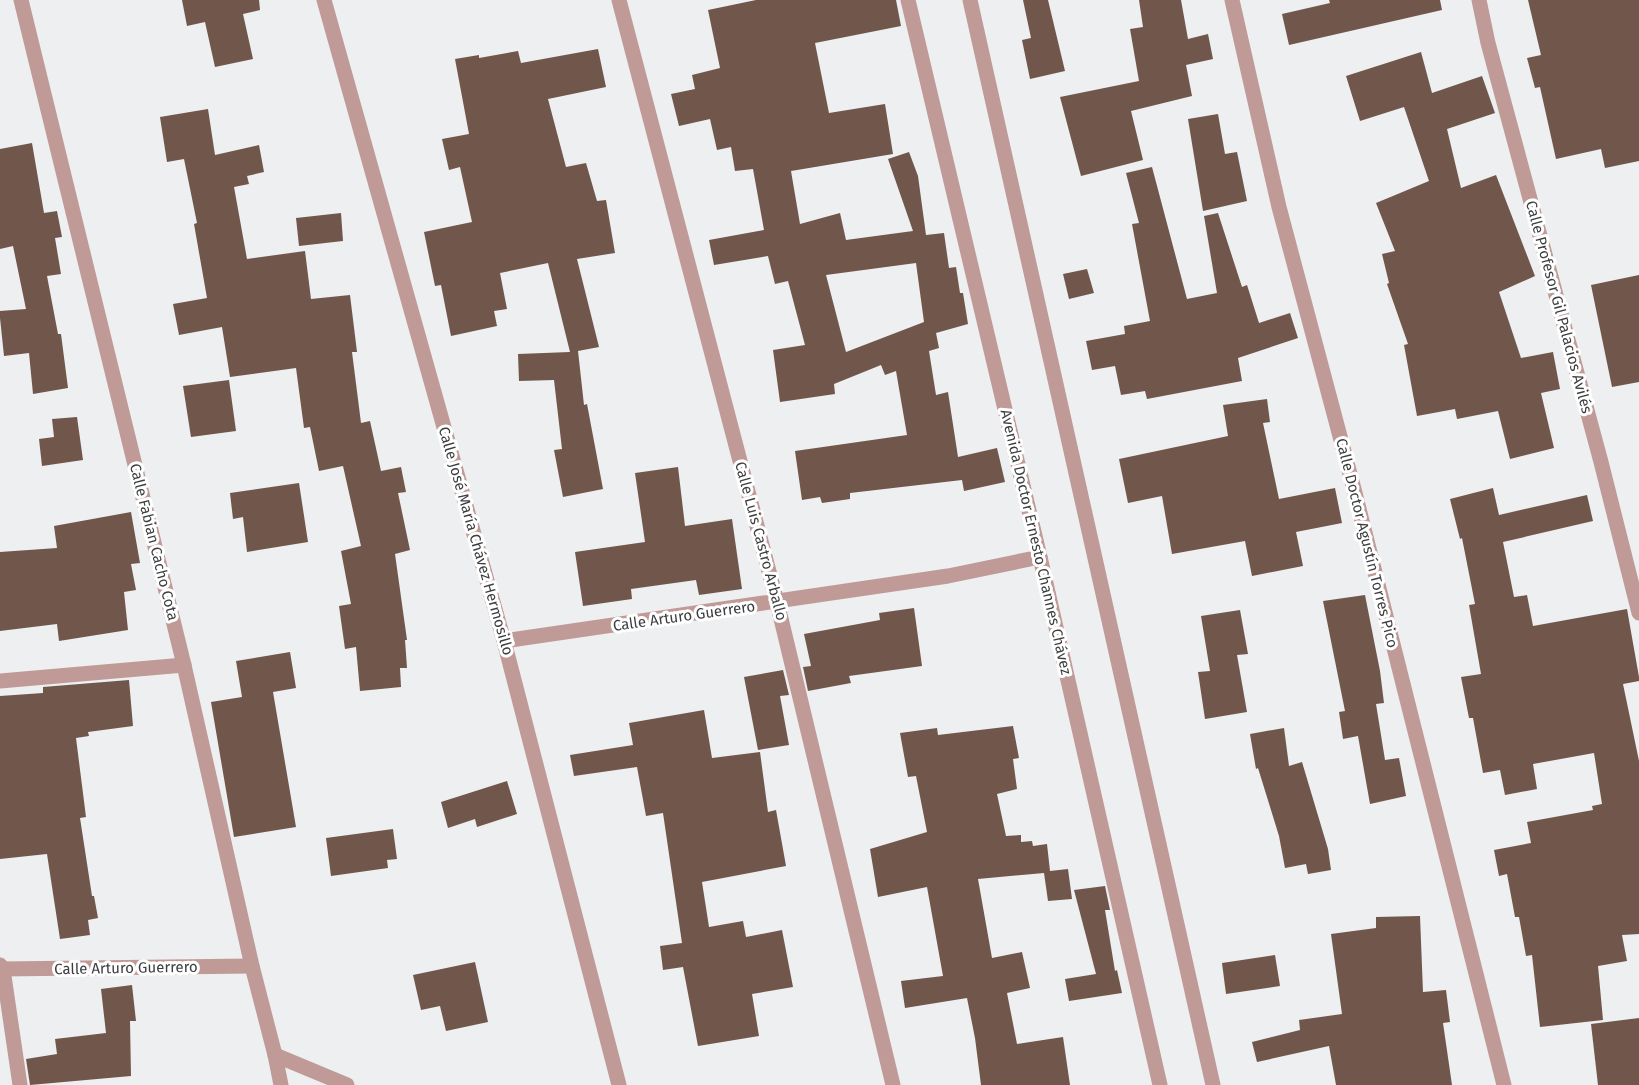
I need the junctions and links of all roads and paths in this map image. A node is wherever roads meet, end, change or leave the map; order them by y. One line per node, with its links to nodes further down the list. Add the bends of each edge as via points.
1 (21, 0): 12 (street, Calle Fabian Cacho Cota)
2 (324, 0): 11 (street, Calle José María Chávez Hermosillo)
3 (619, 0): 9 (street, Calle Luis Castro Arballo)
4 (908, 0): 8 (street, Avenida Doctor Ernesto Channes Chávez)
5 (970, 0): 23 (street)
6 (1232, 0): 24 (street, Calle Doctor Agustín Torres Pico, via 1279,207)
7 (1479, 0): 10 (street, Calle Profesor Gil Palacios Avilés)
8 (1040, 557): 9 (street, Calle Arturo Guerrero, via 948,576); 22 (street, Avenida Doctor Ernesto Channes Chávez)
9 (777, 602): 11 (street, Calle Arturo Guerrero); 21 (street, Calle Luis Castro Arballo)
10 (1639, 614)
11 (504, 641): 20 (street, Calle José María Chávez Hermosillo)
12 (184, 665): 13 (street); 14 (street, Calle Fabian Cacho Cota)
13 (0, 681)
14 (252, 966): 15 (street, Calle Arturo Guerrero); 16 (street, Calle Fabian Cacho Cota)
15 (1, 968): 17 (street)
16 (275, 1055): 18 (street, Calle Fabian Cacho Cota); 19 (street)
17 (20, 1085)
18 (281, 1085)
19 (347, 1085)
20 (619, 1085)
21 (893, 1085)
22 (1160, 1085)
23 (1212, 1085)
24 (1504, 1085)

